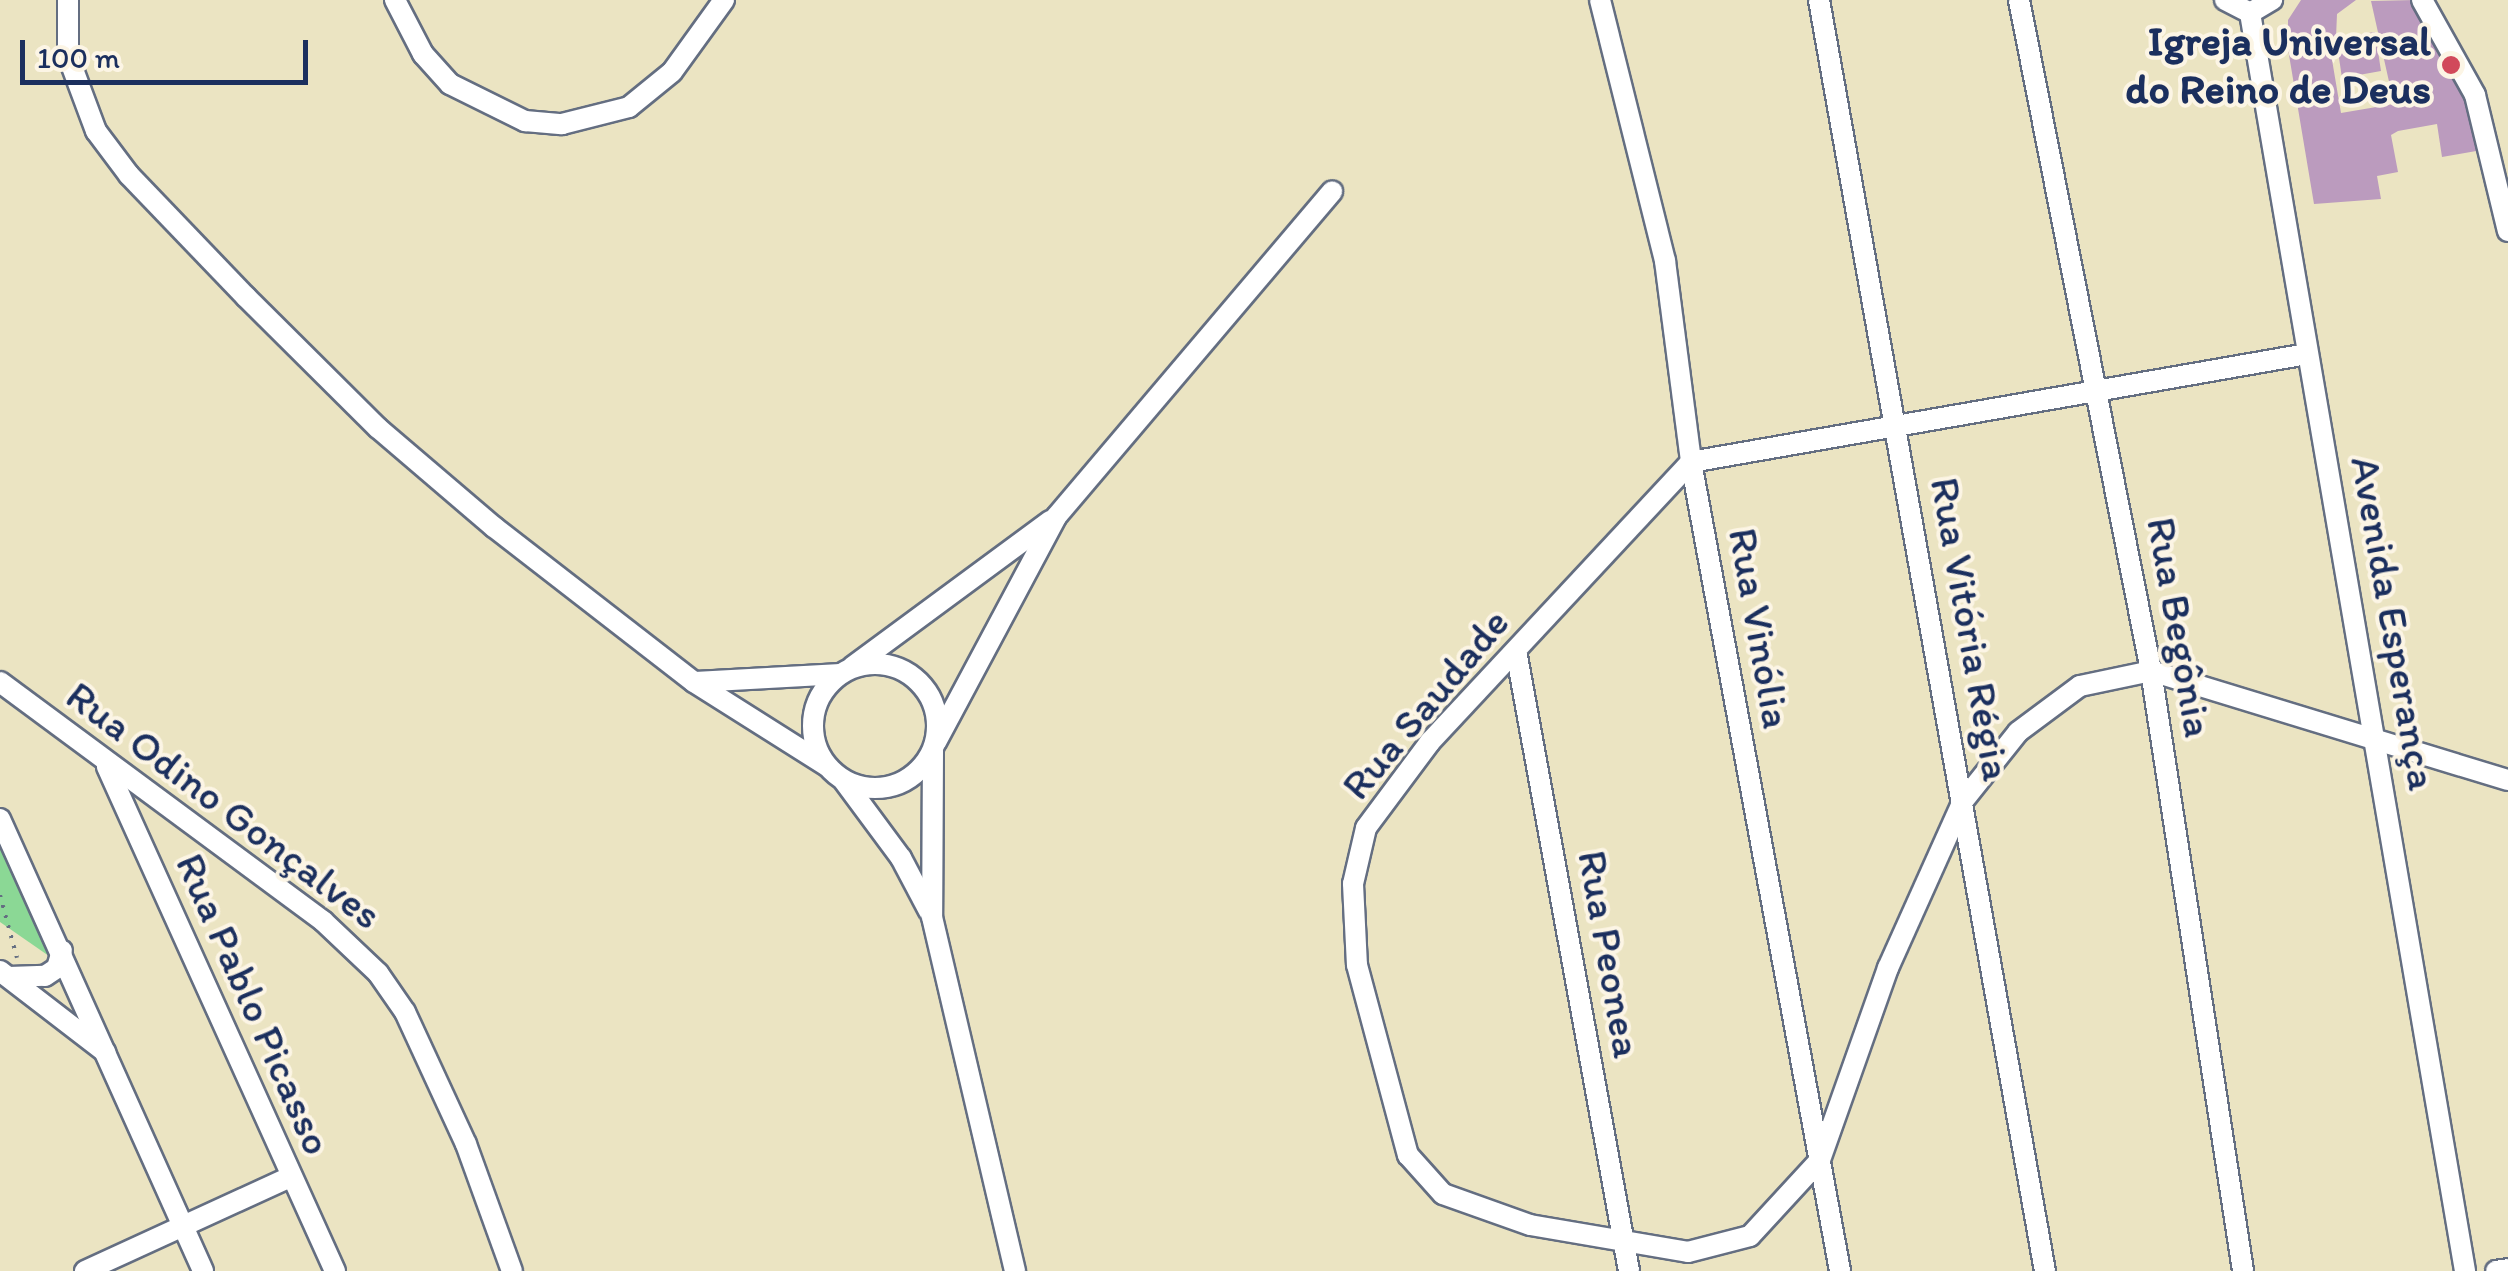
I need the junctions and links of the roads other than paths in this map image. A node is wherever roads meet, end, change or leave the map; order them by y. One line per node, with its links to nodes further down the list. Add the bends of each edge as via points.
1 (68, 0): 22 (street, via 75,83 96,130 129,175 408,454)
2 (395, 0): 3 (street, via 423,54 450,84 525,121 562,124 629,107 672,72)
3 (724, 0)
4 (1600, 0): 16 (street, Rua Vinólia, via 1664,260)
5 (1819, 0): 15 (street, Rua Vitória Régia)
6 (2020, 0): 14 (street, Rua Begônia)
7 (2226, 0): 10 (street)
8 (2272, 0): 10 (street)
9 (2422, 0): 12 (street, via 2476,95)
10 (2250, 12): 13 (street, Avenida Esperança)
11 (1332, 191): 17 (street)
12 (2508, 230)
13 (2307, 354): 14 (street); 23 (street, Avenida Esperança)
14 (2100, 394): 15 (street); 20 (street, Rua Begônia)
15 (1896, 426): 16 (street); 29 (street, Rua Vitória Régia)
16 (1691, 462): 18 (street, Rua Saudade); 35 (street, Rua Vinólia)
17 (1056, 517): 19 (street); 24 (street)
18 (1516, 651): 38 (street, Rua Peonea); 38 (street, Rua Saudade, via 1430,742 1366,828 1353,884 1357,965 1408,1155 1428,1182 1487,1214)
19 (844, 672): 22 (street); 24 (street, via 877,664 906,672 932,702); 26 (street, via 820,696 812,724)
20 (2152, 672): 23 (street, Rua Saudade); 29 (street, Rua Saudade, via 2080,686 2048,704); 48 (street, Rua Begônia)
21 (0, 682): 25 (street, Rua Odino Gonçalves)
22 (694, 682): 26 (street)
23 (2378, 740): 27 (street, Rua Saudade); 49 (street, Avenida Esperança)
24 (934, 746): 28 (street, via 911,778 895,786); 31 (street)
25 (106, 766): 36 (street, Rua Pablo Picasso); 43 (street, Rua Odino Gonçalves, via 323,920 378,973 404,1012 466,1144)
26 (827, 766): 28 (street)
27 (2508, 780)
28 (844, 781): 31 (street, via 900,858)
29 (1963, 801): 35 (street, Rua Saudade, via 1888,968); 47 (street, Rua Vitória Régia)
30 (0, 819): 32 (street)
31 (932, 917): 44 (street)
32 (62, 951): 33 (street, via 57,968); 34 (street)
33 (10, 976): 34 (street)
34 (110, 1056): 37 (street)
35 (1820, 1160): 38 (street, Rua Saudade, via 1768,1222 1730,1246 1668,1251); 46 (street, Rua Vinólia)
36 (290, 1177): 37 (street); 42 (street, Rua Pablo Picasso)
37 (182, 1226): 40 (street); 41 (street)
38 (1623, 1240): 45 (street, Rua Peonea)
39 (2508, 1269): 50 (street)
40 (85, 1271)
41 (203, 1271)
42 (335, 1271)
43 (512, 1271)
44 (1015, 1271)
45 (1629, 1271)
46 (1840, 1271)
47 (2045, 1271)
48 (2243, 1271)
49 (2464, 1271)
50 (2496, 1271)

